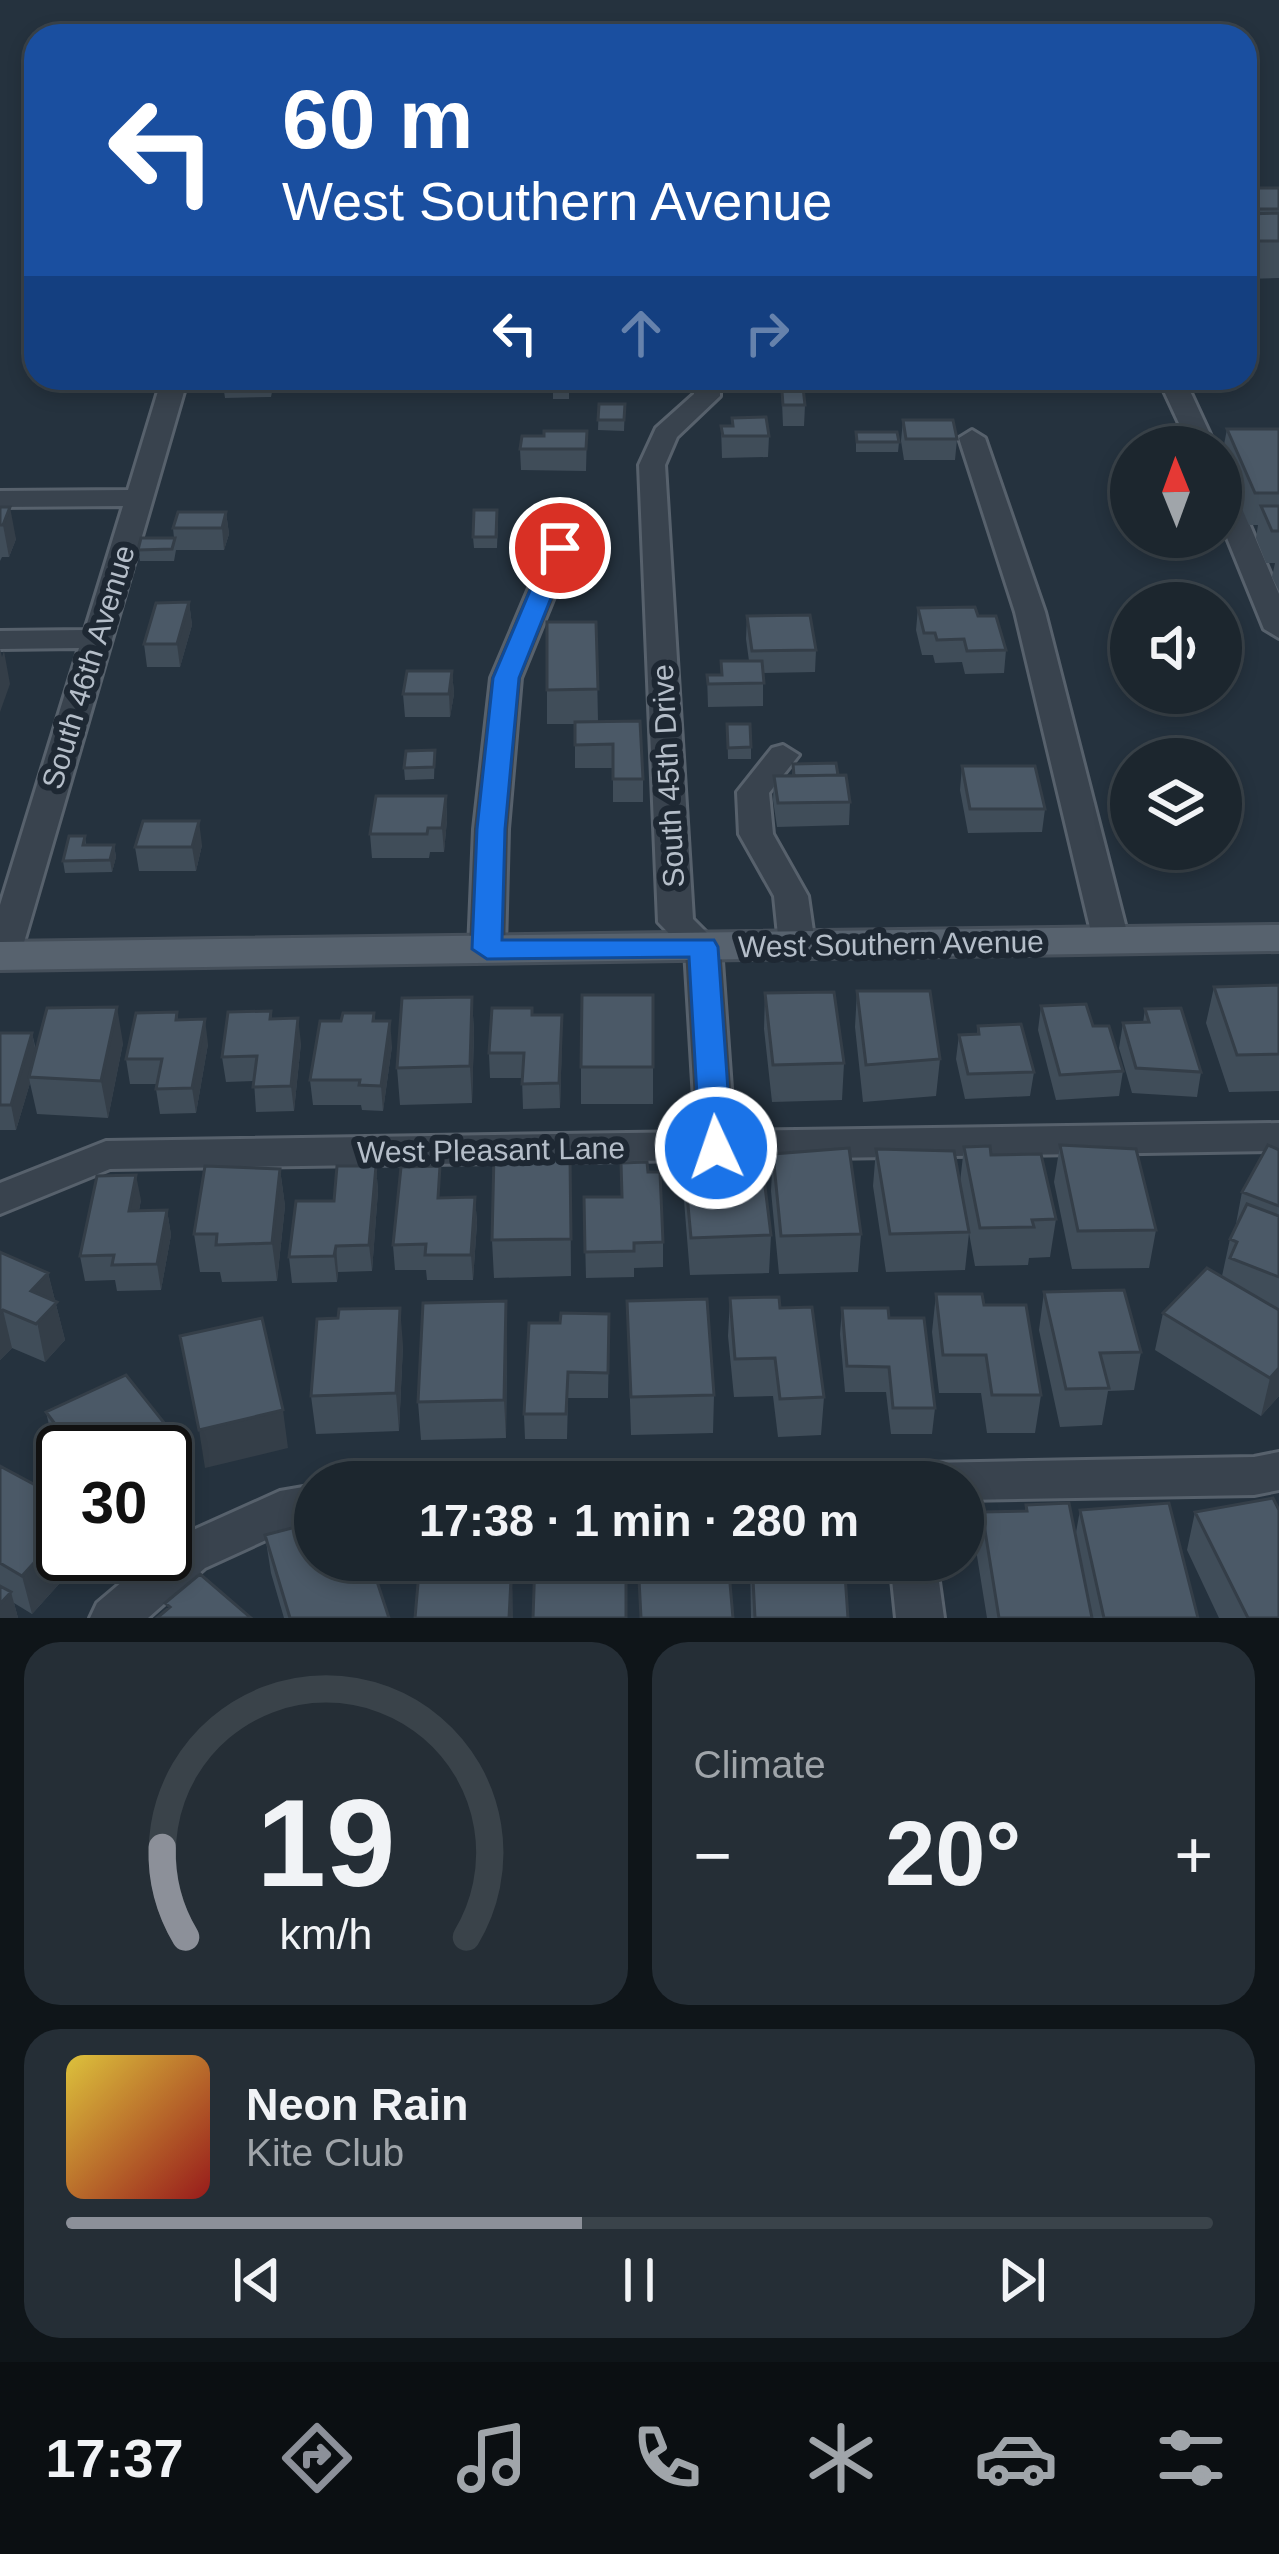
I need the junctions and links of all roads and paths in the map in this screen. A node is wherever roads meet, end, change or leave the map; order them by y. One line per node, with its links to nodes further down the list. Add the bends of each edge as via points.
1 (172, 390): 6 (street, South 46th Avenue)
2 (706, 390): 17 (street, South 45th Drive, via 665,434 652,465 676,922)
3 (1177, 390): 4 (street)
4 (1193, 426)
5 (972, 438): 15 (street, via 1030,612)
6 (139, 498): 7 (street); 11 (street, South 46th Avenue)
7 (0, 499)
8 (1242, 540): 10 (street)
9 (560, 548): 18 (street, via 506,678)
10 (1279, 629)
11 (96, 639): 12 (street); 19 (street, South 46th Avenue)
12 (0, 640)
13 (783, 755): 16 (street, via 753,792 756,834 791,896)
14 (1279, 938): 15 (main road, West Southern Avenue)
15 (1111, 940): 16 (main road, West Southern Avenue)
16 (797, 945): 17 (main road, West Southern Avenue)
17 (704, 947): 18 (main road, West Southern Avenue); 21 (street, South 45th Drive)
18 (487, 949): 19 (main road, West Southern Avenue)
19 (1, 956)
20 (1279, 1137): 21 (street, West Pleasant Lane)
21 (716, 1148): 22 (street, West Pleasant Lane, via 106,1156)
22 (0, 1199)
23 (1279, 1471): 24 (street)
24 (984, 1481)
25 (294, 1506): 27 (street, via 188,1554)
26 (916, 1581): 28 (street)
27 (114, 1618)
28 (920, 1618)

